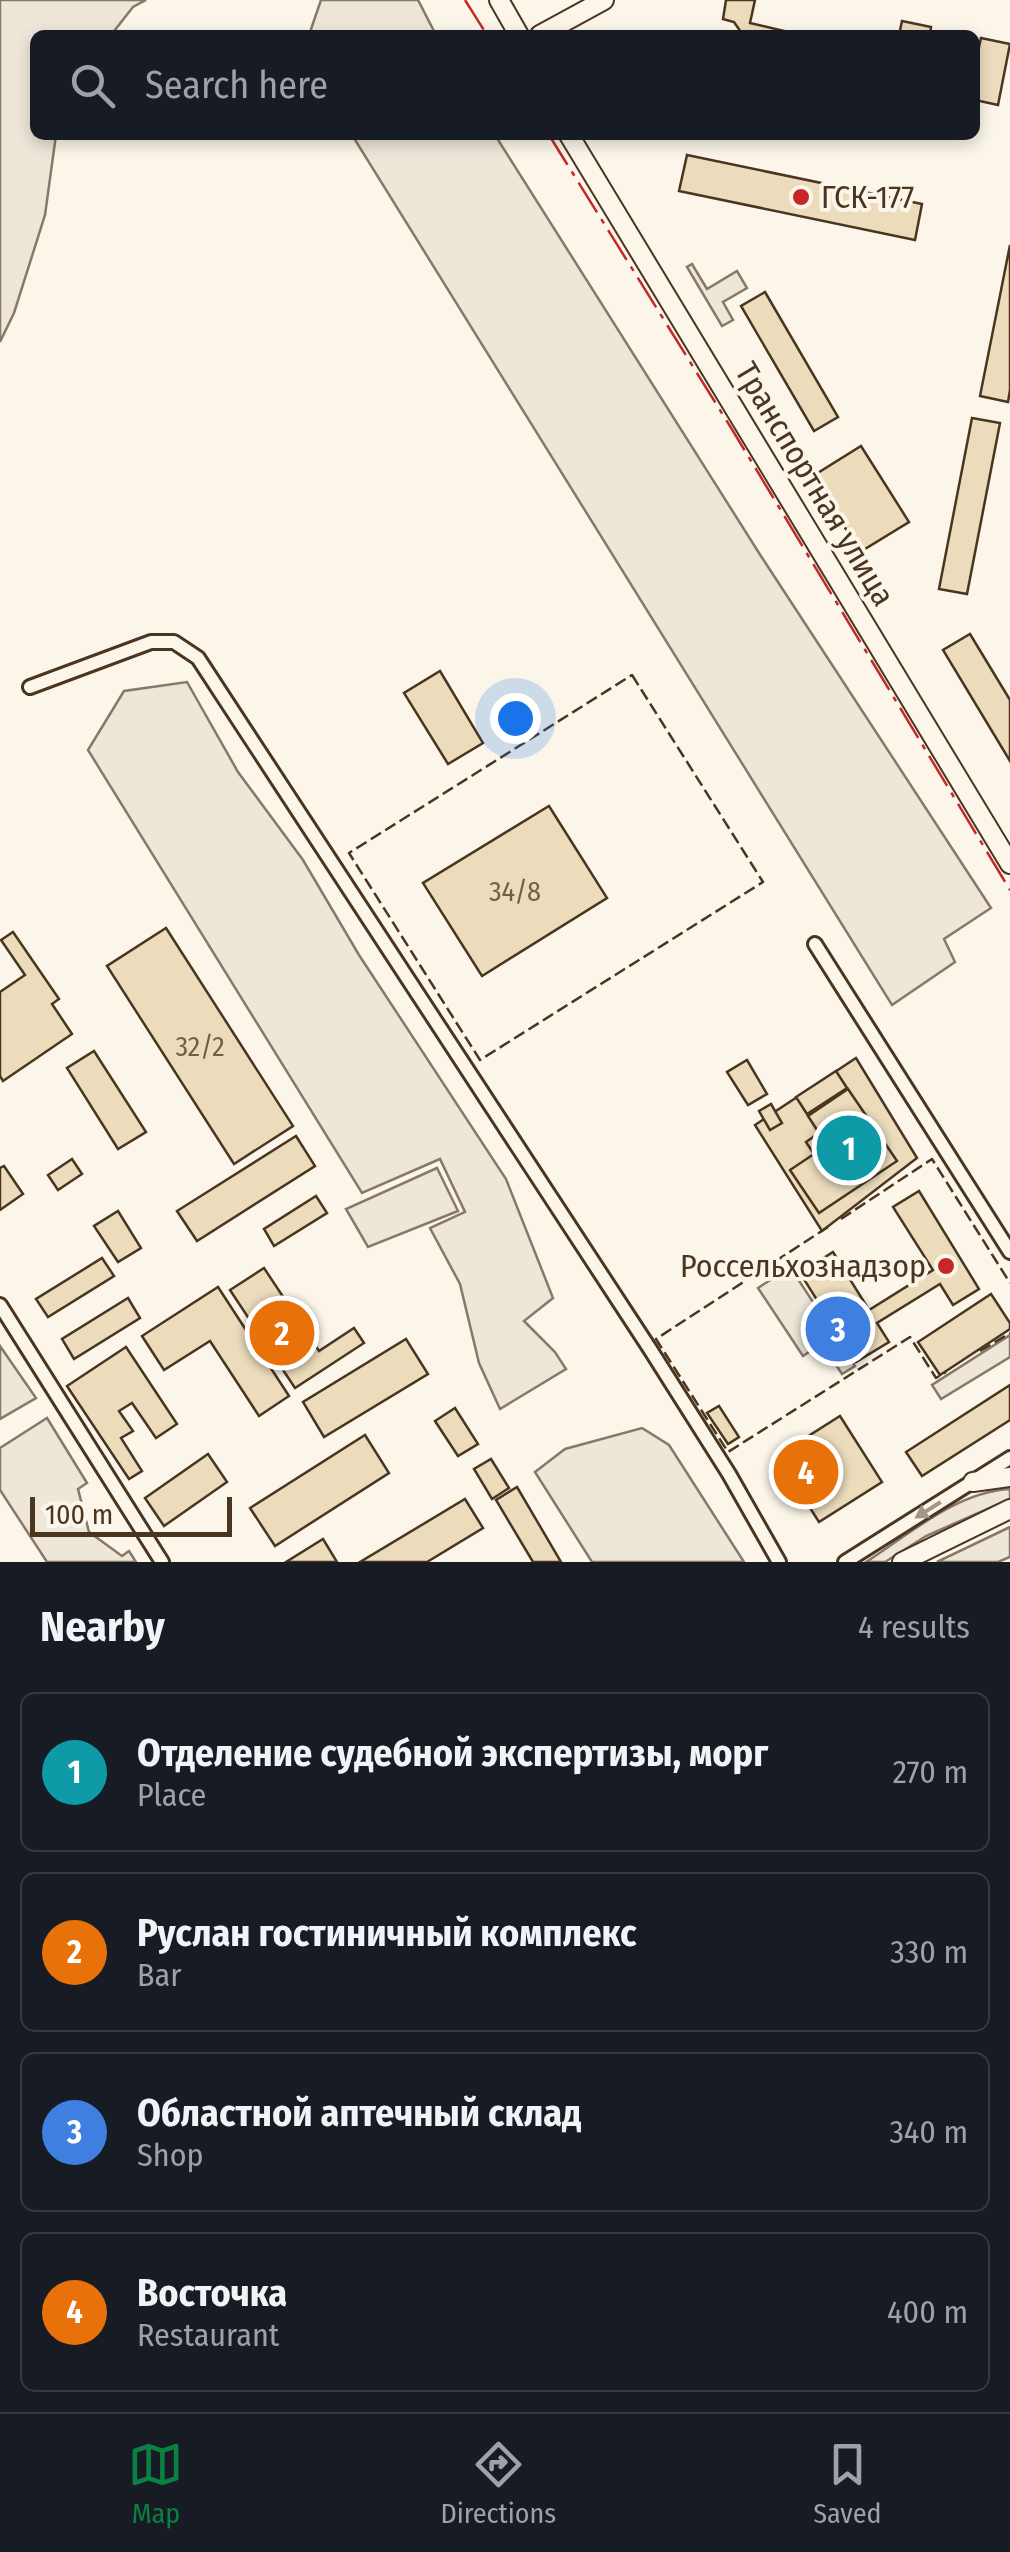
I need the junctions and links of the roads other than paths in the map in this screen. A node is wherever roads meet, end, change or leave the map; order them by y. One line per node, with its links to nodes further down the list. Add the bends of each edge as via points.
1 (499, 0): 3 (street)
2 (604, 0): 4 (street)
3 (516, 30)
4 (549, 30)
5 (572, 140): 7 (street, Транспортная улица)
6 (30, 687): 16 (street, via 151,642 174,642 198,658 650,1349)
7 (1010, 864)
8 (815, 944): 9 (street)
9 (1010, 1252)
10 (0, 1304): 15 (street)
11 (1010, 1458): 13 (street)
12 (1010, 1477): 13 (street)
13 (973, 1482): 17 (street, one-way to 17)
14 (1010, 1509): 18 (street)
15 (162, 1562)
16 (778, 1562)
17 (846, 1562)
18 (902, 1562)

